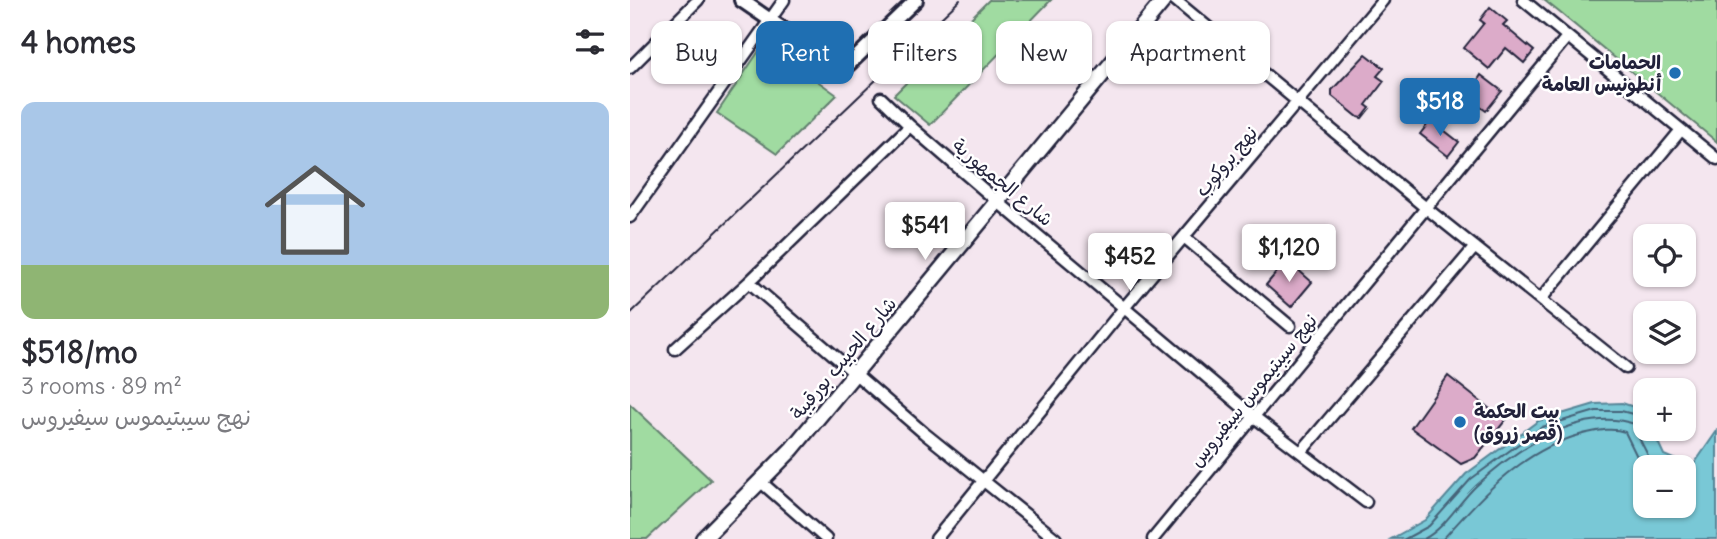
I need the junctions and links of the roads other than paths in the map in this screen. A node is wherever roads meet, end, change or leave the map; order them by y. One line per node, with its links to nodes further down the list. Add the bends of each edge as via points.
1 (698, 0): 11 (street)
2 (740, 0): 9 (street)
3 (784, 0): 9 (street)
4 (916, 0): 9 (street, via 842,70)
5 (1164, 0): 17 (main road, شارع الحبيب بورقيبة)
6 (1174, 0): 13 (street)
7 (1383, 0): 13 (street, نهج بروكوب)
8 (1523, 0): 10 (street)
9 (768, 20): 19 (street)
10 (1567, 37): 15 (street); 18 (street, نهج سيبتيموس سيفيروس)
11 (630, 68)
12 (881, 98): 14 (street, شارع الجمهورية)
13 (1299, 101): 18 (street); 20 (street, نهج بروكوب)
14 (910, 126): 17 (street, شارع الجمهورية); 22 (street)
15 (1681, 130): 16 (street); 23 (street)
16 (1717, 159)
17 (998, 202): 24 (street, شارع الجمهورية); 28 (main road, شارع الحبيب بورقيبة)
18 (1426, 208): 21 (street); 29 (street, نهج سيبتيموس سيفيروس)
19 (630, 217)
20 (1184, 237): 24 (street, نهج بروكوب); 25 (street)
21 (1475, 247): 23 (street); 30 (street)
22 (749, 282): 26 (street); 28 (street)
23 (1541, 299): 27 (street)
24 (1124, 309): 29 (street, شارع الجمهورية); 32 (street, نهج بروكوب)
25 (1290, 326)
26 (675, 349)
27 (1626, 368)
28 (856, 372): 31 (main road, شارع الحبيب بورقيبة); 32 (street)
29 (1253, 416): 30 (street, شارع الجمهورية); 38 (street, نهج سيبتيموس سيفيروس)
30 (1301, 452): 33 (street, شارع الجمهورية)
31 (761, 482): 34 (main road, شارع الحبيب بورقيبة); 35 (street)
32 (984, 482): 36 (street, نهج بروكوب); 37 (street)
33 (1366, 502)
34 (703, 539)
35 (827, 539)
36 (936, 539)
37 (1056, 539)
38 (1153, 539)

